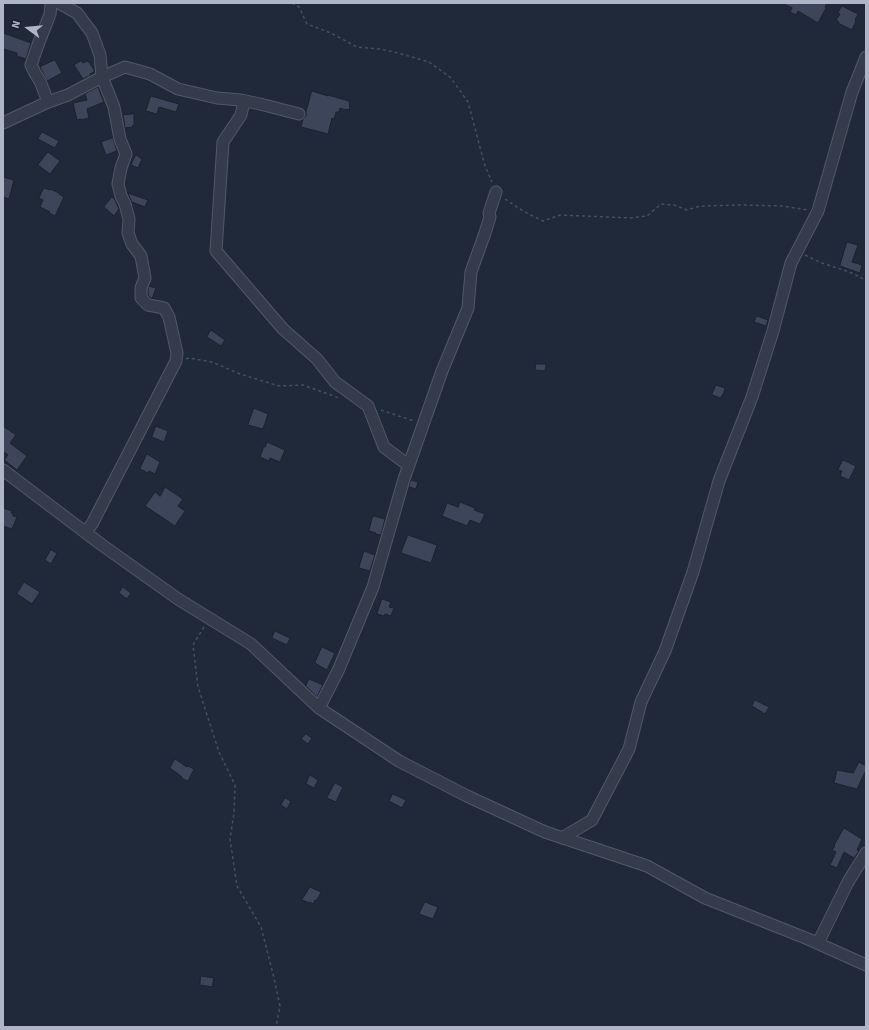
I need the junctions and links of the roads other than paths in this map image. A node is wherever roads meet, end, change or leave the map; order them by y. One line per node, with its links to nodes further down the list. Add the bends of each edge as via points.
1 (52, 3): 6 (street, via 31,65)
2 (59, 3): 4 (street, via 77,13 92,33 100,55)
3 (866, 57): 14 (street, via 852,92 818,212 791,263 752,397 719,481 693,572 665,652 641,702 629,749 592,820)
4 (102, 77): 5 (street, via 125,67 150,74 178,89); 6 (street, via 68,96); 12 (street, via 114,107 120,139 126,154 118,184 129,219 128,233 141,256 145,278 141,298 148,305 164,308 169,317 178,353 92,524)
5 (244, 101): 7 (street); 10 (street, via 241,115 223,142 216,251 283,329 317,359 335,382 368,406 384,447)
6 (48, 102): 8 (street)
7 (299, 114)
8 (3, 123)
9 (496, 192): 10 (street, via 485,233 470,272 468,308)
10 (408, 465): 13 (street, via 373,587 338,671)
11 (3, 470): 12 (street)
12 (85, 532): 13 (street, via 178,599 251,644)
13 (319, 708): 14 (street, via 399,761 467,796)
14 (562, 838): 16 (street, via 647,866 705,898)
15 (866, 853): 16 (street, via 848,882)
16 (818, 943): 17 (street)
17 (866, 965)

